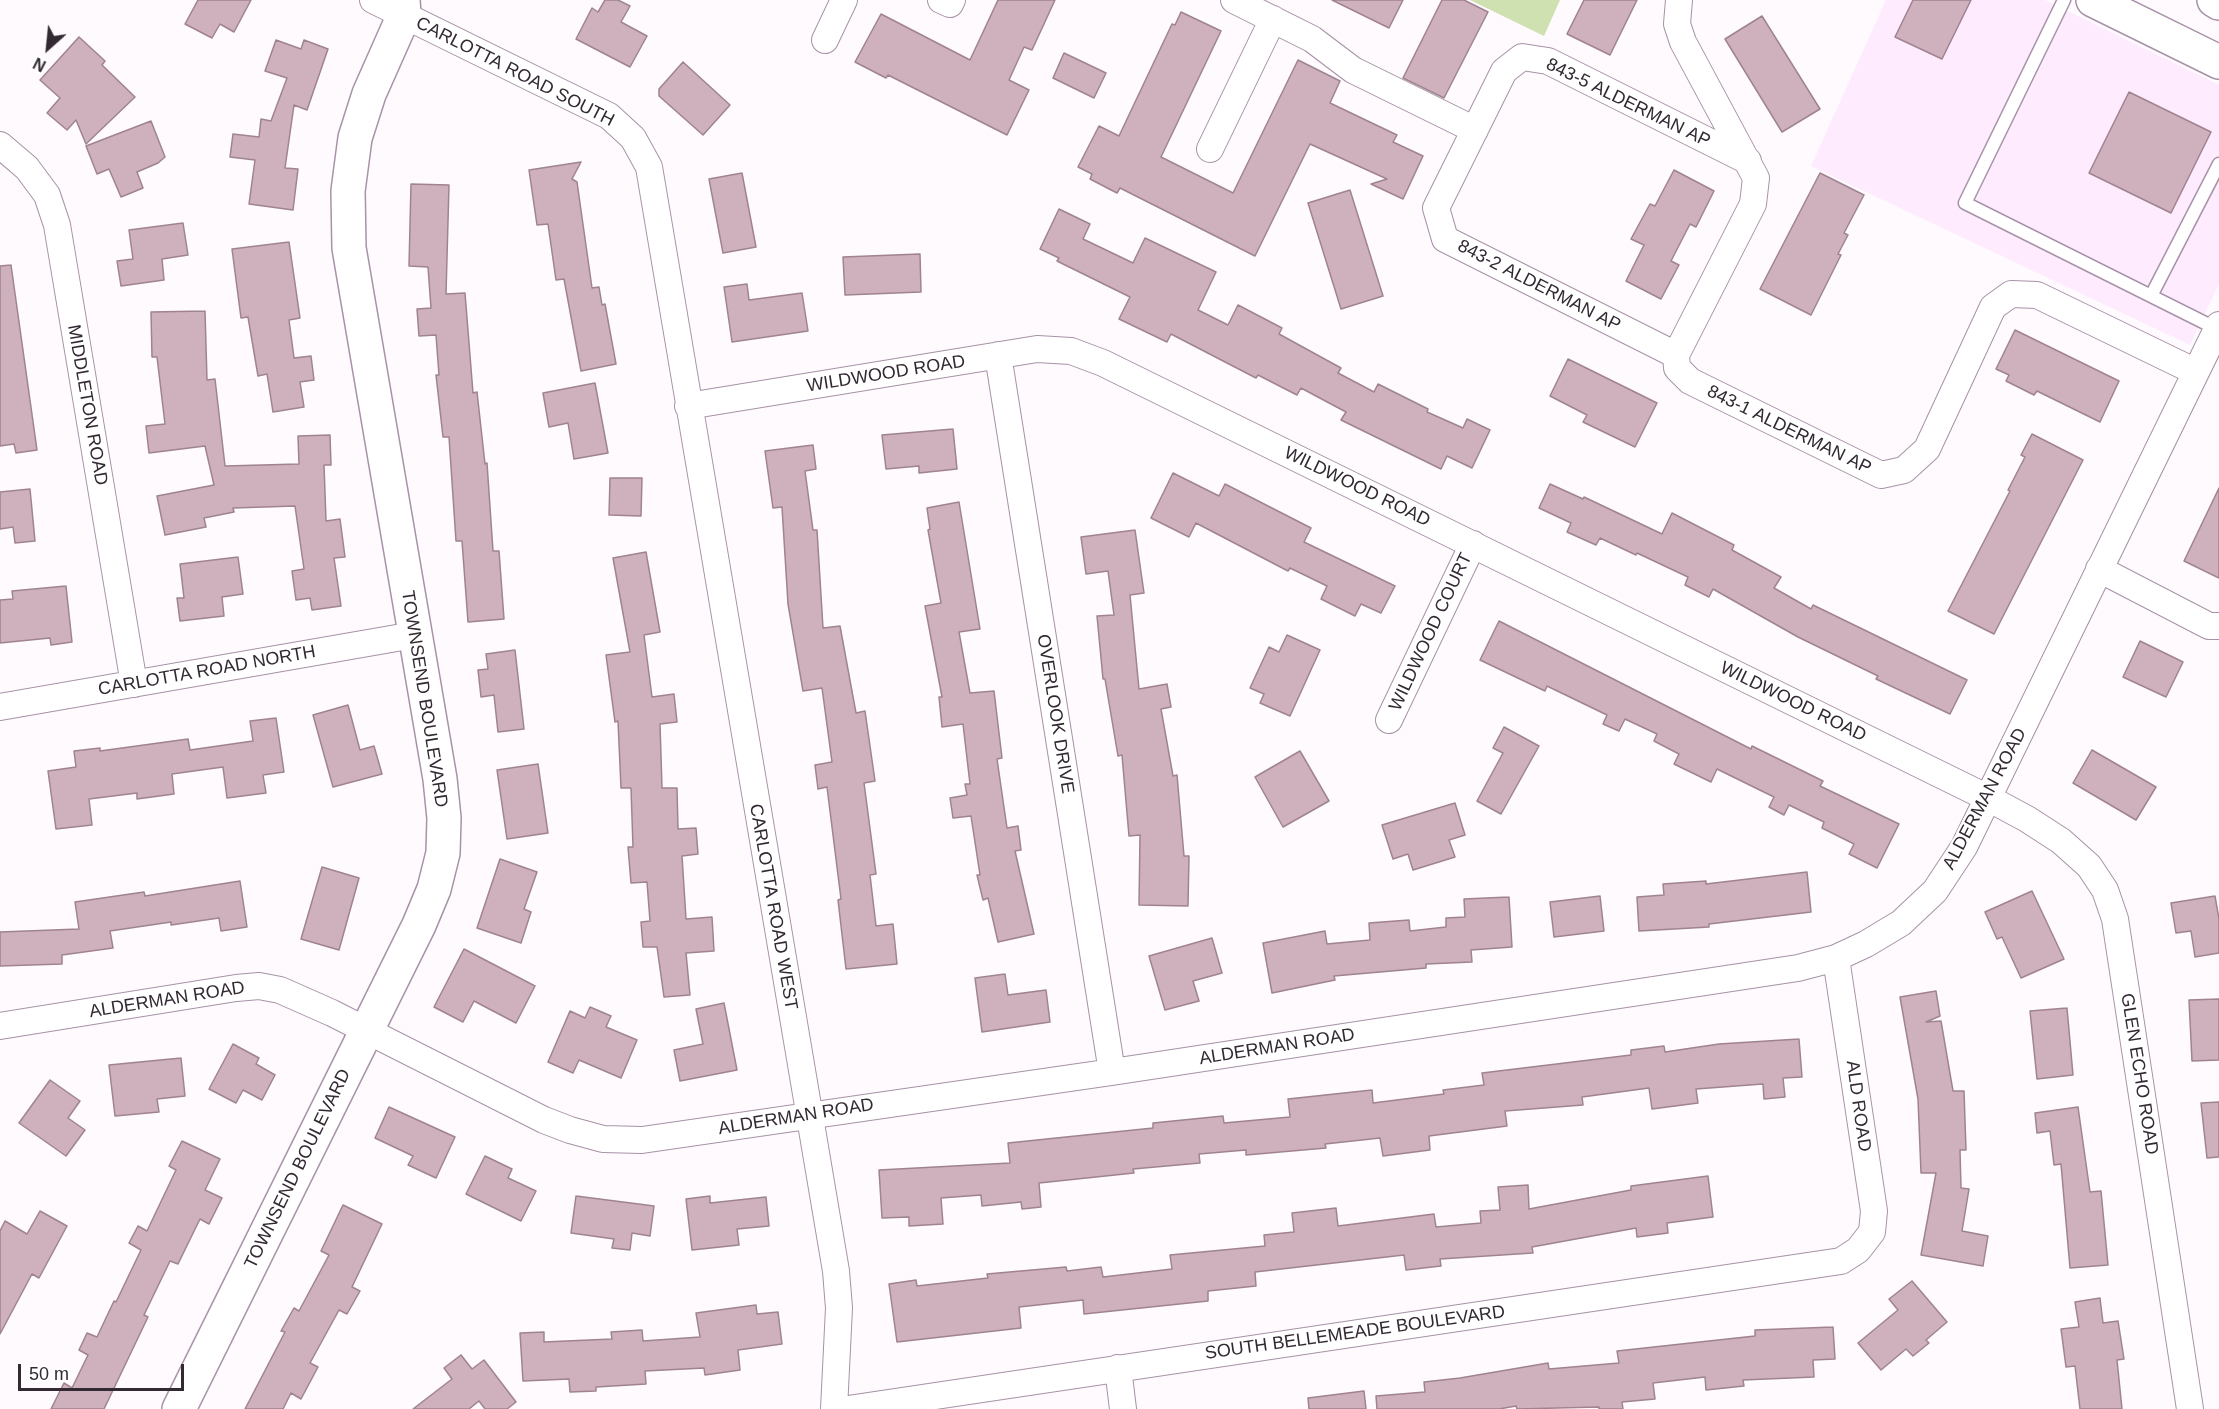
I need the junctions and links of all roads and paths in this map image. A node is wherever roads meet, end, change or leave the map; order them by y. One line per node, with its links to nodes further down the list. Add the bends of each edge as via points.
1 (373, 0): 11 (street, CARLOTTA ROAD SOUTH)
2 (844, 0): 13 (street)
3 (941, 0): 4 (street, via 950,4)
4 (952, 0)
5 (1234, 0): 12 (street)
6 (1679, 0): 18 (street, via 1677,24 1683,42)
7 (2064, 0): 20 (lane, via 1965,203)
8 (2093, 0): 14 (main road)
9 (2214, 0): 10 (main road)
10 (2219, 3)
11 (411, 5): 25 (street, CARLOTTA ROAD SOUTH, via 609,116 633,138 649,167); 29 (main road, TOWNSEND BOULEVARD, via 369,94 355,138 348,190 349,248)
12 (1273, 19): 15 (street, via 1312,39 1353,70); 17 (street)
13 (825, 40)
14 (2219, 62)
15 (1474, 130): 18 (street, 843-5 ALDERMAN AP, via 1504,71 1522,57 1548,61); 23 (street, 843-2 ALDERMAN AP, via 1436,208 1445,239)
16 (0, 145): 30 (street, MIDDLETON ROAD, via 27,168 47,195 57,225)
17 (1210, 148)
18 (1748, 160): 23 (street, via 1756,178 1753,204)
19 (2219, 164): 20 (lane)
20 (2151, 296): 21 (lane)
21 (2218, 327): 24 (street, ALDERMAN ROAD)
22 (998, 355): 25 (street, WILDWOOD ROAD); 26 (street, WILDWOOD ROAD, via 1037,349 1071,351 1103,363); 37 (street, OVERLOOK DRIVE)
23 (1676, 355): 24 (street, 843-1 ALDERMAN AP, via 1677,368 1690,381 1881,475 1904,470 1927,449 1993,307 2011,294 2037,295)
24 (2196, 372): 27 (street, ALDERMAN ROAD)
25 (688, 406): 38 (street, CARLOTTA ROAD WEST)
26 (1473, 544): 32 (street, WILDWOOD COURT); 33 (street, WILDWOOD ROAD)
27 (2099, 569): 28 (street, via 2209,626); 33 (street, ALDERMAN ROAD)
28 (2219, 626)
29 (414, 636): 30 (street, CARLOTTA ROAD NORTH); 36 (main road, TOWNSEND BOULEVARD, via 440,778 443,853 419,925)
30 (134, 684): 31 (street, CARLOTTA ROAD NORTH)
31 (0, 707)
32 (1389, 720)
33 (1988, 798): 34 (street, ALDERMAN ROAD, via 1964,847 1935,891 1901,923); 45 (street, GLEN ECHO ROAD, via 2061,841 2089,866 2106,890 2115,919)
34 (1836, 958): 37 (street, ALDERMAN ROAD, via 1798,968); 39 (street, ALD ROAD, via 1874,1211 1872,1232)
35 (0, 1026): 36 (street, ALDERMAN ROAD, via 259,986 280,990)
36 (365, 1031): 38 (street, ALDERMAN ROAD, via 544,1120 603,1138 665,1138); 41 (main road, TOWNSEND BOULEVARD)
37 (1112, 1072): 38 (street, ALDERMAN ROAD)
38 (808, 1115): 42 (street, CARLOTTA ROAD WEST, via 836,1271 839,1308)
39 (1858, 1250): 40 (street, SOUTH BELLEMEADE BOULEVARD, via 1841,1261)
40 (1118, 1368): 43 (street, SOUTH BELLEMEADE BOULEVARD); 44 (street)
41 (179, 1409)
42 (834, 1409)
43 (848, 1409)
44 (1123, 1409)
45 (2190, 1409)

